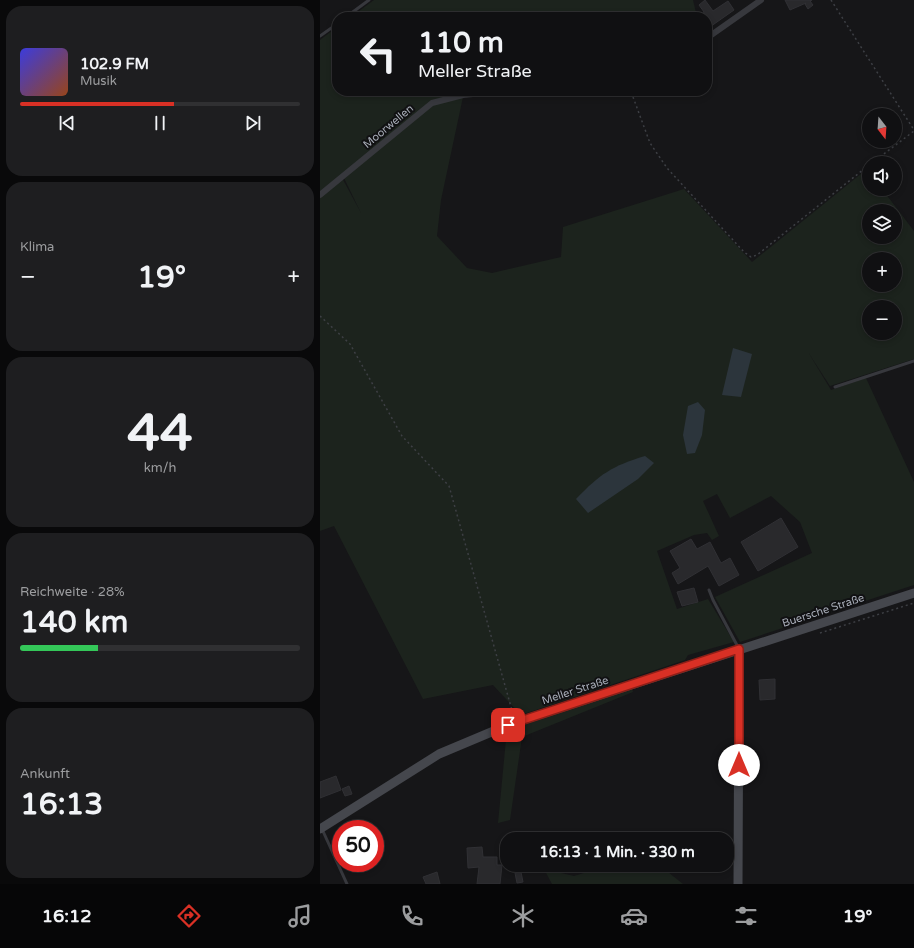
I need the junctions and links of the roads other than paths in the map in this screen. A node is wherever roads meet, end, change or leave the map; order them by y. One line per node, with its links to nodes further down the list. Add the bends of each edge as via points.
1 (368, 0): 3 (lane)
2 (761, 0): 5 (street)
3 (352, 12)
4 (332, 28): 6 (lane)
5 (712, 34)
6 (320, 36)
7 (458, 96): 8 (street, Moorwellen, via 432,103)
8 (320, 195)
9 (914, 361): 10 (lane)
10 (835, 387)
11 (709, 590): 13 (lane)
12 (914, 593): 13 (main road, Buersche Straße)
13 (739, 649): 14 (main road, Meller Straße, via 515,722 439,754); 16 (main road)
14 (321, 826): 15 (lane)
15 (347, 884)
16 (738, 884)

